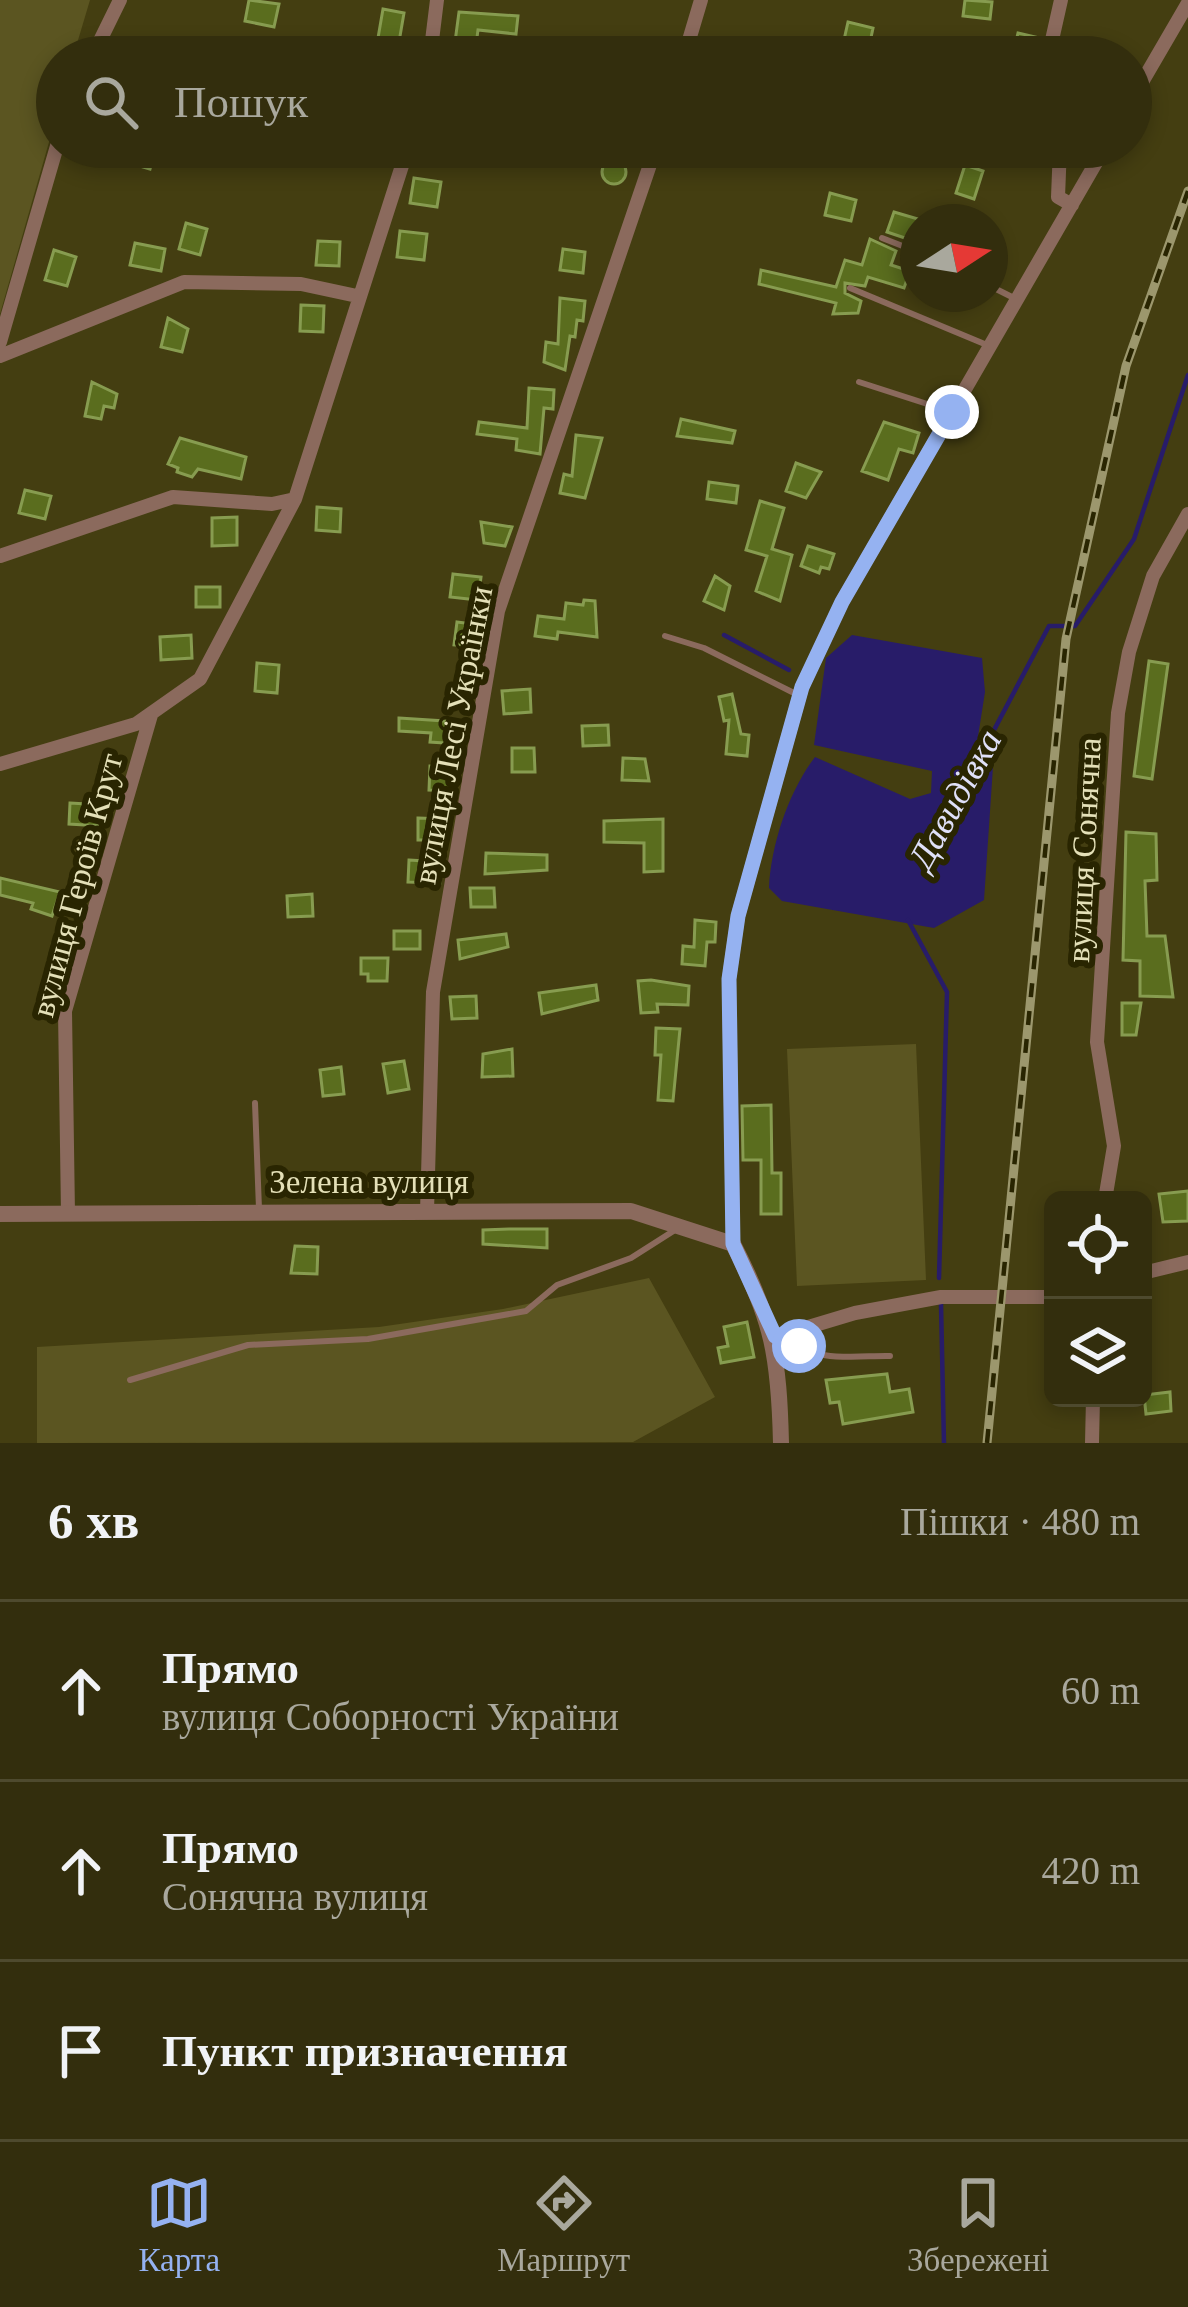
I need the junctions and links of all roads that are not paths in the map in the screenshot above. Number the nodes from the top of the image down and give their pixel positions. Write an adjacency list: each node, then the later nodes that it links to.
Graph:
1 (120, 0): 6 (street)
2 (437, 0): 7 (street)
3 (701, 0): 8 (street)
4 (1061, 0): 9 (street)
5 (1188, 3): 10 (street)
6 (102, 36)
7 (433, 36)
8 (690, 36)
9 (1053, 36)
10 (1152, 65)
11 (51, 168): 23 (street)
12 (401, 168): 21 (street, вулиця Героїв Крут)
13 (649, 168): 37 (street, вулиця Лесі Українки)
14 (1059, 168): 16 (street)
15 (1093, 168): 16 (street)
16 (1072, 205): 22 (street)
17 (882, 238): 18 (lane)
18 (900, 245)
19 (850, 288): 24 (lane)
20 (1008, 295): 22 (lane)
21 (357, 296): 25 (street); 28 (street, вулиця Героїв Крут)
22 (1017, 300): 24 (street)
23 (0, 342)
24 (990, 346): 27 (street)
25 (0, 356)
26 (859, 382): 27 (lane)
27 (952, 412): 32 (street)
28 (295, 500): 30 (street); 33 (street, вулиця Героїв Крут)
29 (1188, 514): 36 (street, вулиця Сонячна)
30 (0, 556)
31 (664, 636): 32 (lane)
32 (799, 696): 42 (street)
33 (151, 715): 34 (street, вулиця Героїв Крут); 40 (street, вулиця Героїв Крут)
34 (0, 764)
35 (255, 1103): 38 (lane)
36 (1106, 1191)
37 (427, 1212): 38 (street, Зелена вулиця); 41 (street, Зелена вулиця)
38 (260, 1213): 40 (street, Зелена вулиця)
39 (0, 1214): 40 (street, Зелена вулиця)
40 (68, 1214)
41 (683, 1225): 42 (street, Зелена вулиця); 48 (lane)
42 (733, 1244): 46 (street)
43 (1188, 1262): 44 (street)
44 (1152, 1271)
45 (1044, 1297): 46 (street)
46 (783, 1335): 47 (lane); 50 (street)
47 (890, 1356)
48 (130, 1380)
49 (1093, 1407): 51 (street)
50 (781, 1443)
51 (1092, 1443)

